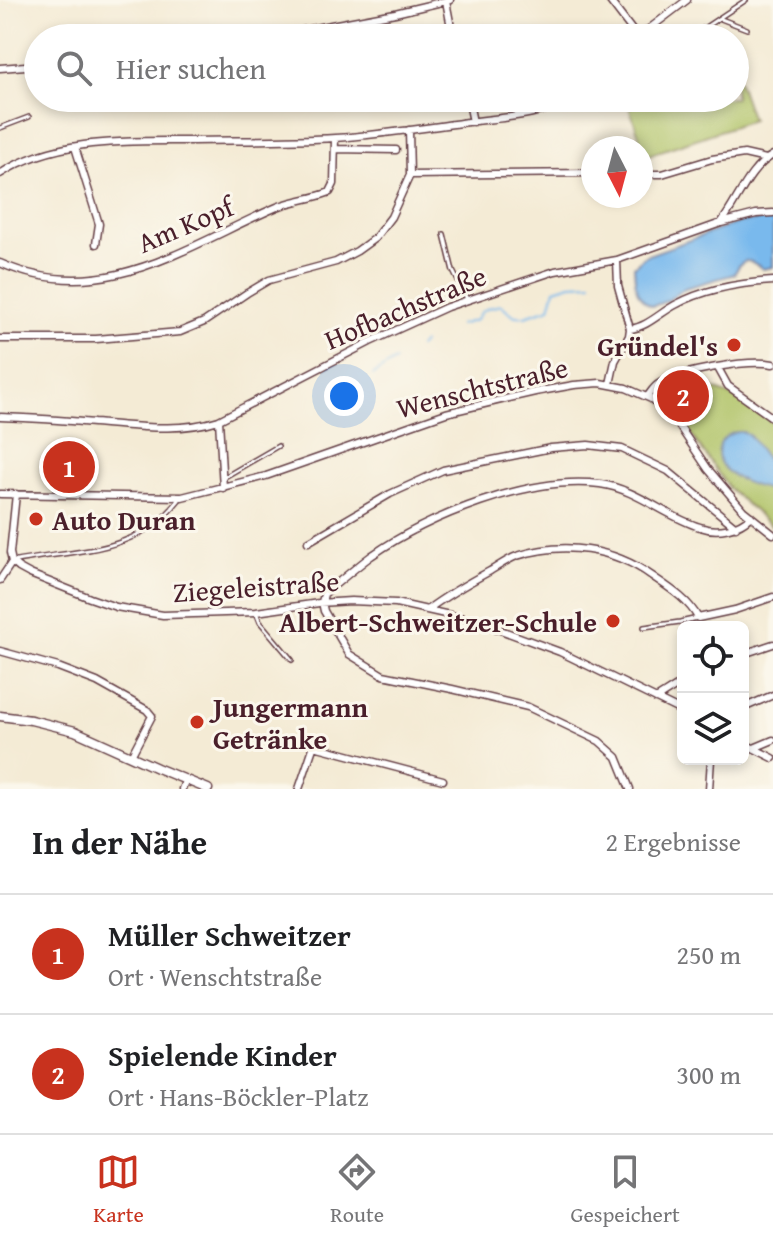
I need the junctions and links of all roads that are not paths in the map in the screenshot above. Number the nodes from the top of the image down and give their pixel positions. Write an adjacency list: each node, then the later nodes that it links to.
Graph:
1 (448, 0): 6 (street); 7 (street)
2 (609, 0): 8 (street)
3 (687, 0): 9 (street)
4 (746, 0): 5 (lane)
5 (719, 18): 10 (lane); 11 (lane)
6 (339, 24)
7 (451, 24)
8 (627, 24)
9 (656, 24)
10 (710, 24)
11 (734, 24)
12 (24, 66): 13 (street)
13 (0, 68)
14 (471, 112): 17 (street)
15 (538, 112): 17 (street)
16 (29, 117): 18 (lane)
17 (473, 122): 19 (street)
18 (0, 128)
19 (409, 130): 20 (street); 28 (street)
20 (335, 138): 21 (street); 22 (street, Am Kopf)
21 (75, 147): 26 (street); 32 (street)
22 (335, 149): 23 (street); 34 (street, Am Kopf)
23 (396, 150)
24 (770, 157): 27 (street); 30 (street)
25 (581, 173): 28 (street)
26 (0, 174)
27 (653, 174)
28 (410, 175): 38 (street)
29 (773, 213): 30 (street, Hofbachstraße)
30 (721, 223): 33 (street, Hofbachstraße)
31 (444, 234): 36 (lane)
32 (96, 244)
33 (617, 260): 36 (street, Hofbachstraße); 37 (street)
34 (0, 263)
35 (773, 281): 37 (street)
36 (468, 301): 45 (street, Hofbachstraße)
37 (630, 329): 41 (street)
38 (0, 339)
39 (773, 364): 40 (street)
40 (718, 368): 42 (street); 44 (street)
41 (610, 384): 42 (street); 48 (street, Wenschtstraße)
42 (647, 397): 52 (street)
43 (0, 417): 45 (street, Hofbachstraße)
44 (773, 418)
45 (219, 420): 47 (street)
46 (278, 446): 47 (lane)
47 (223, 478): 48 (street)
48 (223, 488): 51 (street, Wenschtstraße)
49 (0, 494): 50 (street, Wenschtstraße)
50 (16, 494): 51 (street, Wenschtstraße); 56 (street)
51 (182, 497): 56 (lane)
52 (751, 516): 53 (street); 54 (street)
53 (736, 527): 55 (street); 59 (street)
54 (773, 534)
55 (308, 542)
56 (12, 562): 57 (street); 61 (street, Ziegeleistraße)
57 (0, 580)
58 (773, 597): 62 (street)
59 (322, 602): 60 (street, Ziegeleistraße); 61 (street, Ziegeleistraße); 84 (street)
60 (427, 610): 62 (street); 70 (street, Ziegeleistraße)
61 (256, 612): 67 (lane)
62 (698, 618): 63 (lane)
63 (644, 627)
64 (773, 644): 66 (street)
65 (0, 651): 77 (street)
66 (749, 652)
67 (292, 660)
68 (677, 686): 70 (street)
69 (773, 695): 71 (street)
70 (656, 699): 72 (street, Ziegeleistraße)
71 (749, 705)
72 (677, 709)
73 (0, 716): 77 (street)
74 (773, 740): 76 (street)
75 (749, 746): 76 (street)
76 (754, 748): 78 (street)
77 (131, 756): 81 (street)
78 (773, 758)
79 (711, 765): 85 (street)
80 (443, 780): 83 (street)
81 (184, 785): 82 (street)
82 (208, 789)
83 (299, 789)
84 (630, 789)
85 (709, 789)

